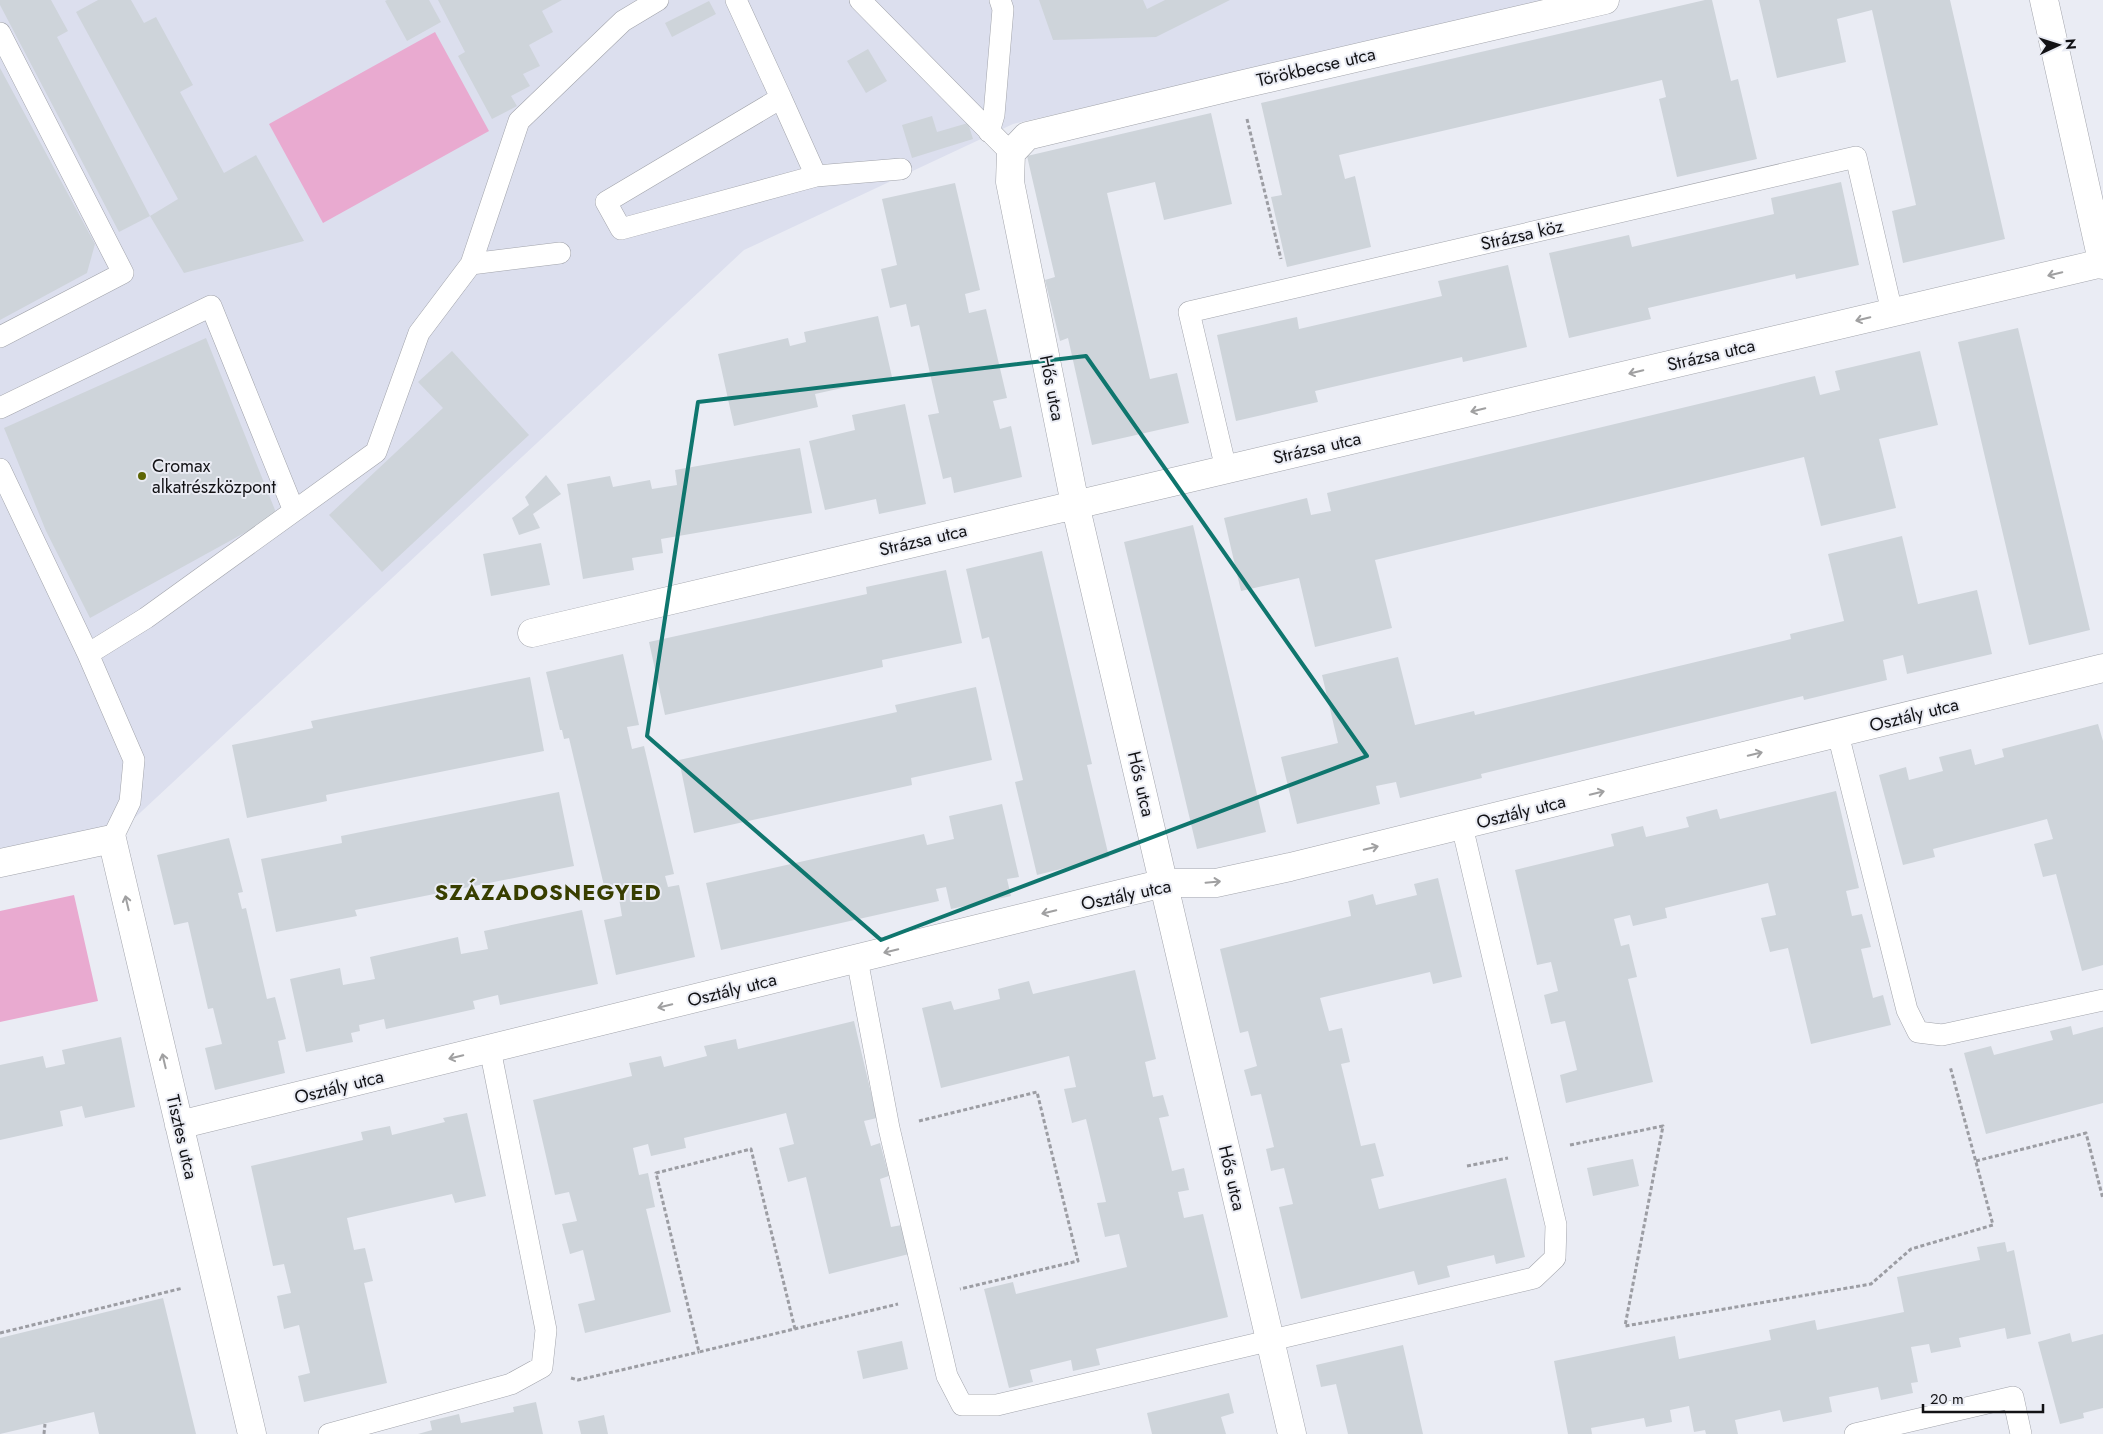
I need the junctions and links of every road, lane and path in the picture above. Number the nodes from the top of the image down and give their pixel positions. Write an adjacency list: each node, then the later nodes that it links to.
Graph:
1 (658, 0): 15 (lane)
2 (736, 0): 9 (lane)
3 (860, 0): 10 (lane)
4 (1000, 0): 10 (lane)
5 (1605, 0): 8 (street, Törökbecse utca)
6 (2044, 0): 16 (street)
7 (0, 33): 19 (lane)
8 (1239, 85): 11 (street, Törökbecse utca); 17 (path)
9 (781, 98): 13 (lane); 13 (lane)
10 (989, 132): 11 (lane)
11 (1019, 144): 23 (street, Hős utca)
12 (902, 169): 13 (lane)
13 (816, 176)
14 (560, 253): 15 (lane)
15 (471, 264): 24 (lane)
16 (2103, 264): 18 (street, Strázsa utca, one-way to 18)
17 (1288, 289): 18 (lane, Strázsa köz); 22 (lane, Strázsa köz)
18 (1892, 312): 22 (street, Strázsa utca, one-way to 22)
19 (0, 337)
20 (0, 408): 24 (lane)
21 (0, 469): 26 (lane)
22 (1226, 469): 23 (street, Strázsa utca)
23 (1075, 504): 25 (street, Strázsa utca); 32 (street, Hős utca)
24 (294, 511): 26 (lane)
25 (532, 633)
26 (88, 654): 30 (lane)
27 (2103, 668): 28 (street, Osztály utca)
28 (1838, 734): 29 (street, Osztály utca, one-way to 28); 35 (lane)
29 (1462, 826): 32 (street, Osztály utca, one-way to 29); 39 (lane)
30 (112, 839): 31 (street); 37 (street, Tisztes utca, one-way to 30)
31 (0, 863)
32 (1164, 883): 33 (street, Osztály utca, one-way to 33); 47 (street, Hős utca)
33 (858, 959): 36 (street, Osztály utca, one-way to 36); 38 (lane)
34 (2103, 1000): 35 (lane)
35 (1942, 1035): 40 (path)
36 (490, 1049): 37 (street, Osztály utca, one-way to 37); 49 (lane)
37 (179, 1125): 43 (street, Tisztes utca)
38 (889, 1128): 44 (lane); 44 (path)
39 (1539, 1152): 40 (path); 41 (path); 47 (lane)
40 (1976, 1161): 42 (path)
41 (1467, 1166)
42 (2103, 1199)
43 (215, 1280): 46 (path); 52 (street, Tisztes utca)
44 (928, 1297): 45 (path); 47 (lane)
45 (795, 1329): 48 (path); 48 (path)
46 (0, 1333)
47 (1270, 1339): 54 (street, Hős utca)
48 (699, 1352): 49 (path)
49 (542, 1367): 53 (lane)
50 (45, 1424): 51 (path)
51 (44, 1434)
52 (252, 1434)
53 (329, 1434)
54 (1292, 1434)
55 (1855, 1434): 56 (lane)
56 (2021, 1434)

